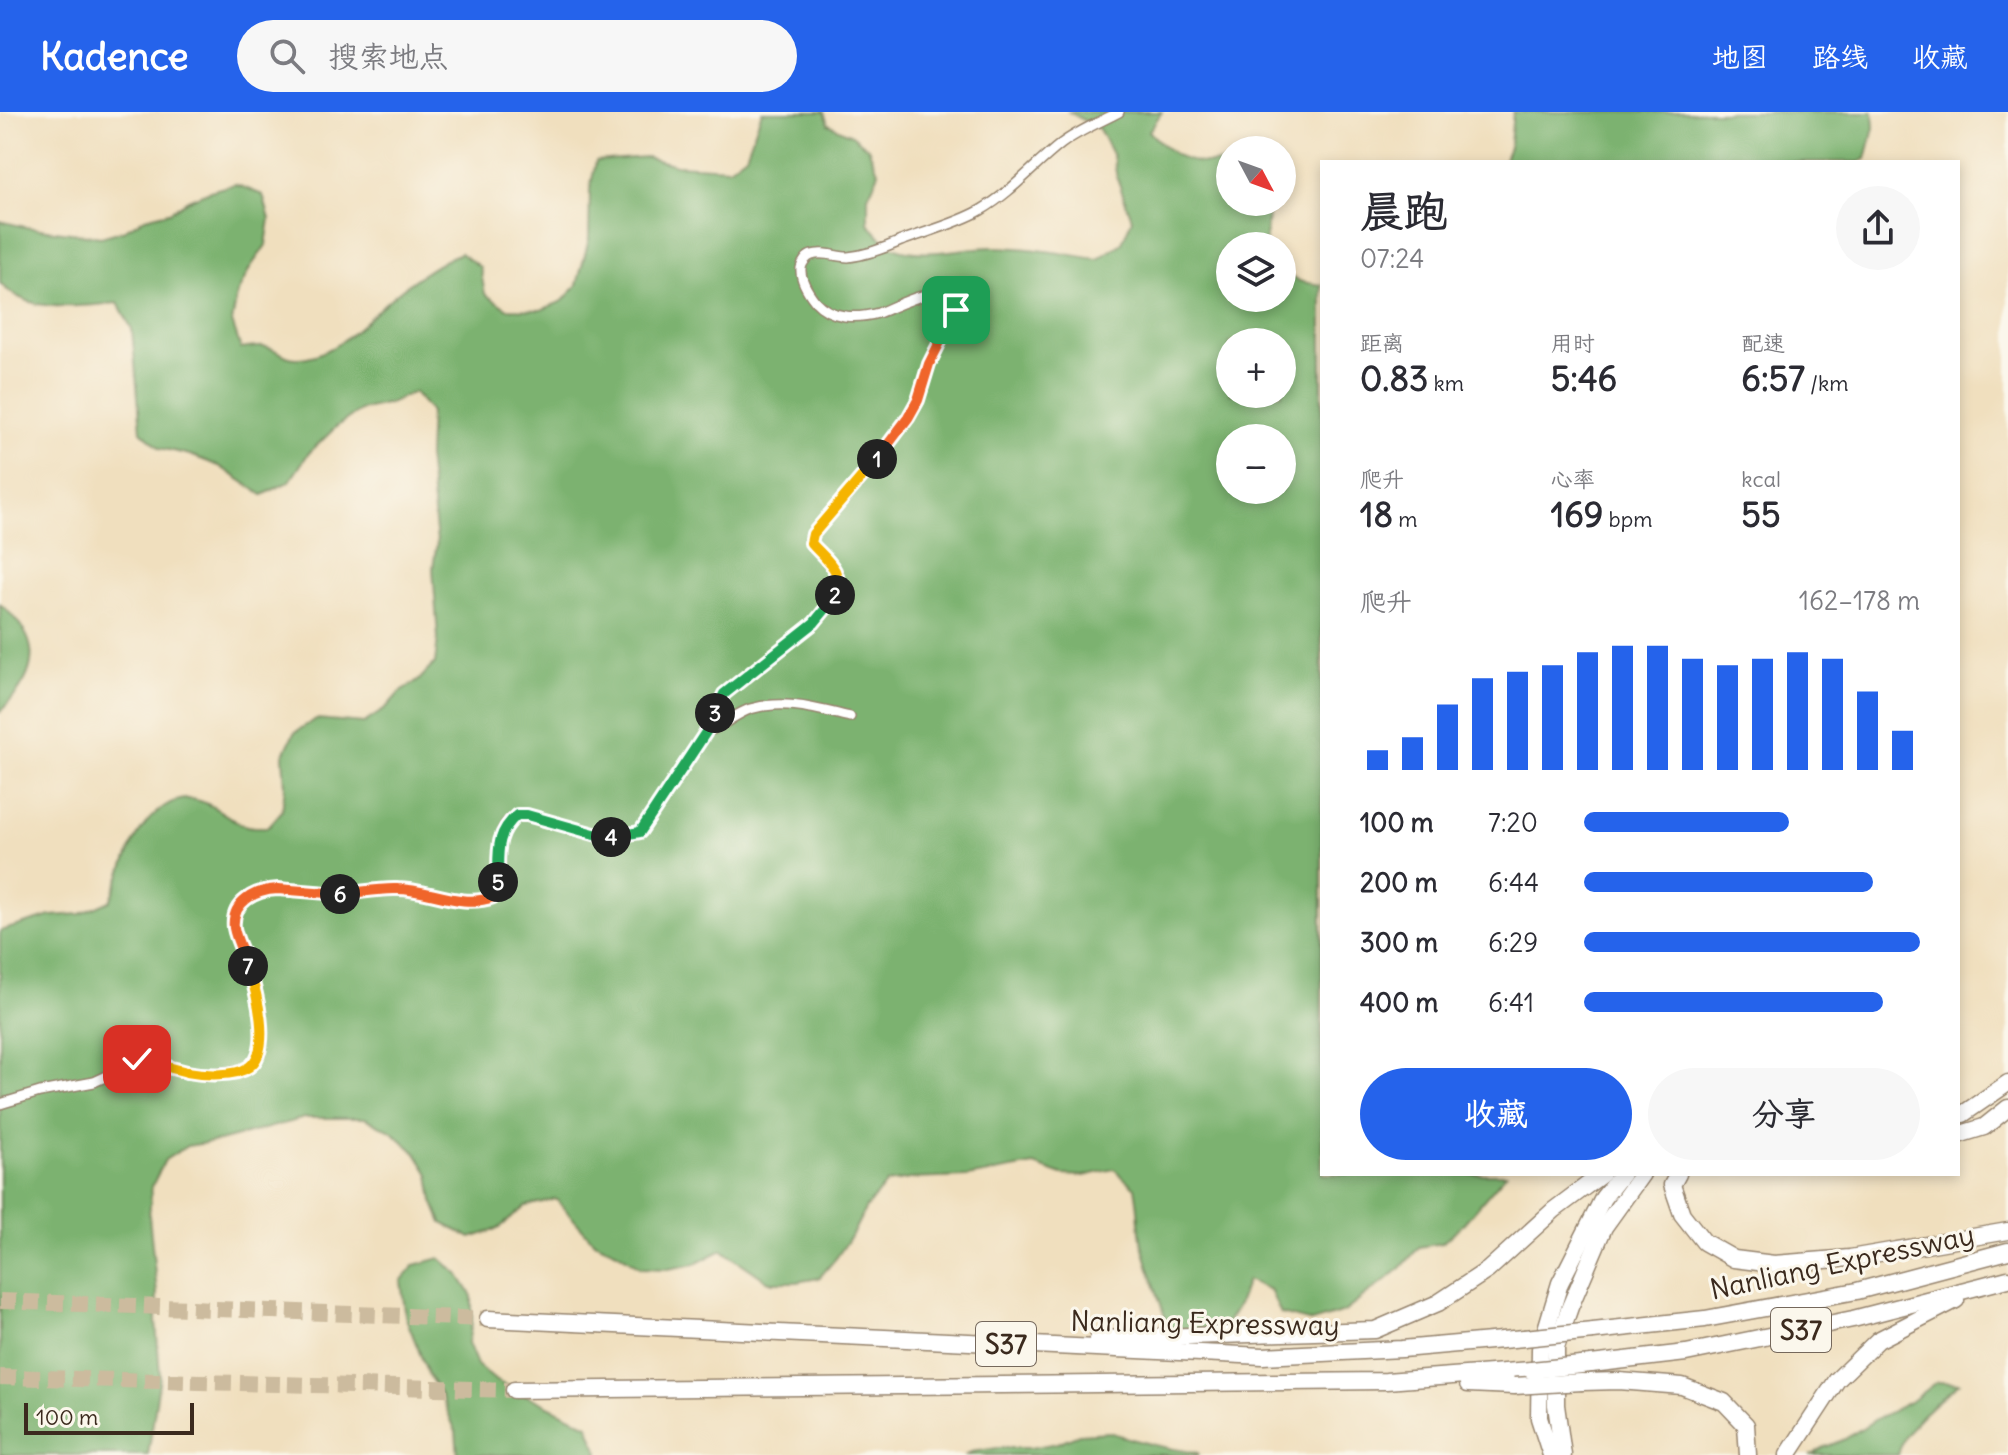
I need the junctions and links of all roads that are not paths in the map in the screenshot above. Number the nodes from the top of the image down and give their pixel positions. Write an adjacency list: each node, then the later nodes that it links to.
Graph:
1 (1119, 112): 3 (street)
2 (850, 717): 3 (street)
3 (706, 732): 5 (street)
4 (2008, 1083): 7 (highway)
5 (0, 1104)
6 (2008, 1108): 8 (highway)
7 (1960, 1115)
8 (1960, 1134)
9 (1599, 1176): 18 (highway)
10 (1620, 1176): 21 (highway)
11 (1641, 1176): 22 (highway)
12 (1677, 1176): 13 (highway)
13 (2008, 1231)
14 (2008, 1251): 18 (highway, Nanliang Expressway / S37, bridge)
15 (2008, 1279): 16 (highway, Nanliang Expressway / S37)
16 (1985, 1285): 19 (highway, Nanliang Expressway / S37, bridge); 24 (highway)
17 (488, 1319): 18 (highway, Nanliang Expressway / S37)
18 (966, 1342)
19 (1386, 1381): 20 (highway, Nanliang Expressway / S37); 23 (highway, bridge)
20 (514, 1390)
21 (1551, 1455)
22 (1563, 1455)
23 (1748, 1455)
24 (1788, 1455)

